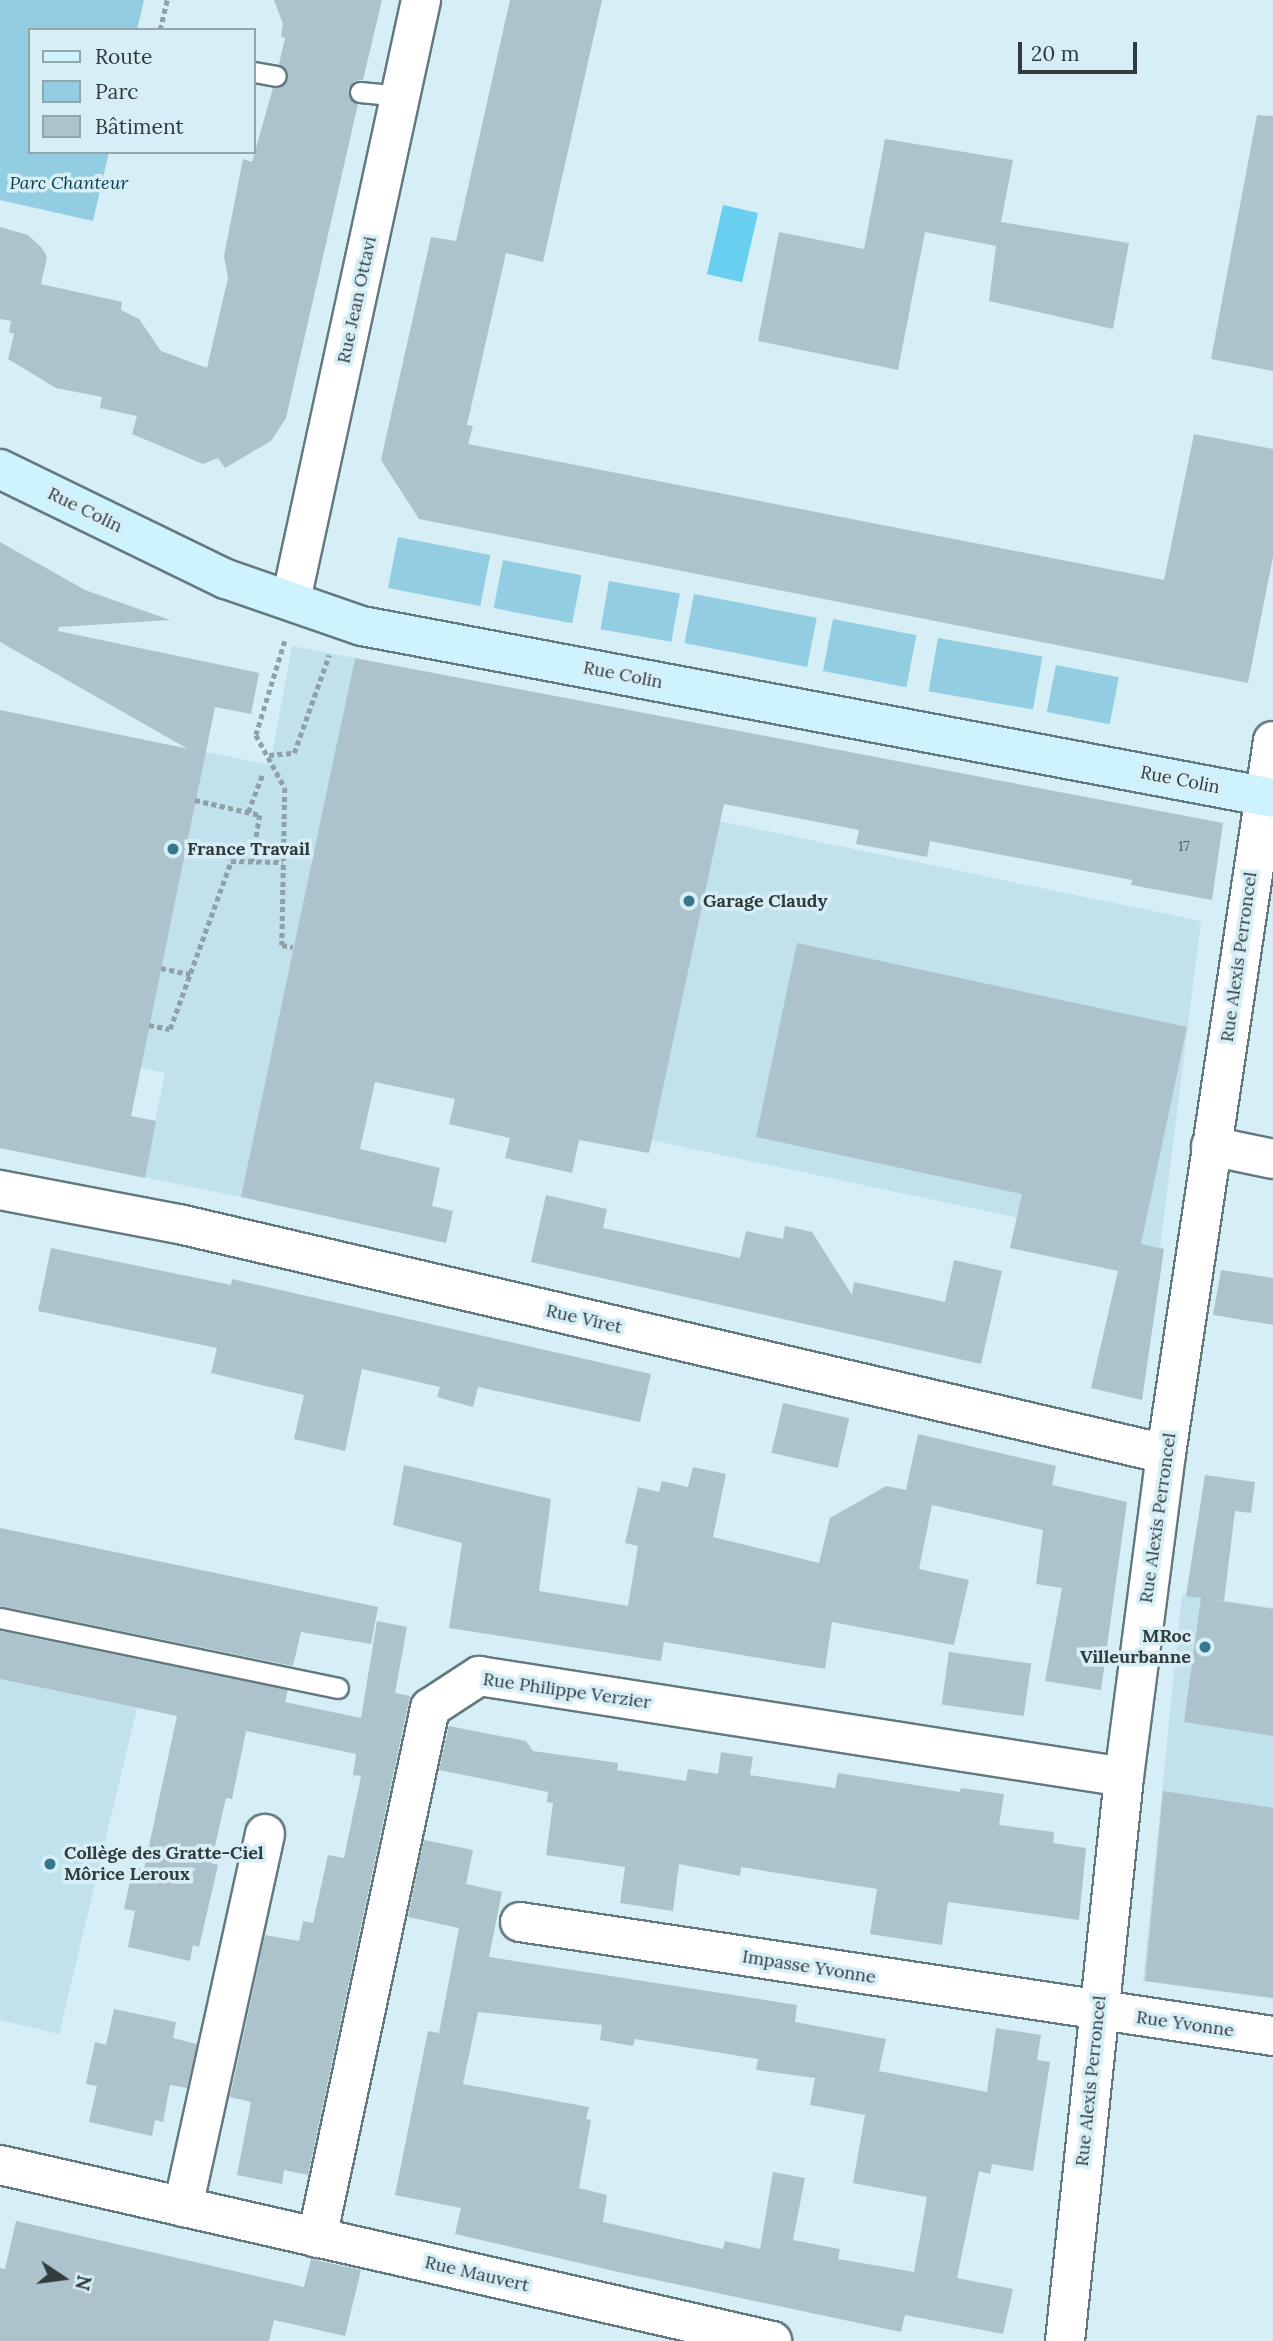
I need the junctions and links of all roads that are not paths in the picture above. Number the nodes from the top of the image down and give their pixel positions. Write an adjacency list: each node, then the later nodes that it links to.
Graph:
1 (421, 0): 5 (street, Rue Jean Ottavi)
2 (256, 72): 3 (lane)
3 (276, 76)
4 (360, 92): 5 (lane)
5 (401, 96): 7 (street, Rue Jean Ottavi)
6 (0, 469): 7 (street, Rue Colin)
7 (289, 618): 9 (street, Rue Colin)
8 (1273, 741): 9 (street, Rue Alexis Perroncel)
9 (1268, 797): 10 (street, Rue Alexis Perroncel)
10 (1211, 1146): 11 (street); 13 (street, Rue Alexis Perroncel)
11 (1273, 1159)
12 (0, 1190): 13 (street, Rue Viret)
13 (1166, 1454): 16 (street, Rue Alexis Perroncel)
14 (0, 1618): 15 (lane)
15 (338, 1688)
16 (1124, 1777): 19 (street, Rue Alexis Perroncel); 23 (street, Rue Philippe Verzier)
17 (265, 1834): 22 (street)
18 (520, 1922): 19 (street, Impasse Yvonne)
19 (1097, 2011): 20 (street, Rue Yvonne); 25 (street, Rue Alexis Perroncel)
20 (1273, 2036)
21 (0, 2165): 22 (street, Rue Mauvert)
22 (183, 2207): 23 (street, Rue Mauvert)
23 (317, 2238): 24 (street, Rue Mauvert)
24 (772, 2341)
25 (1065, 2341)

